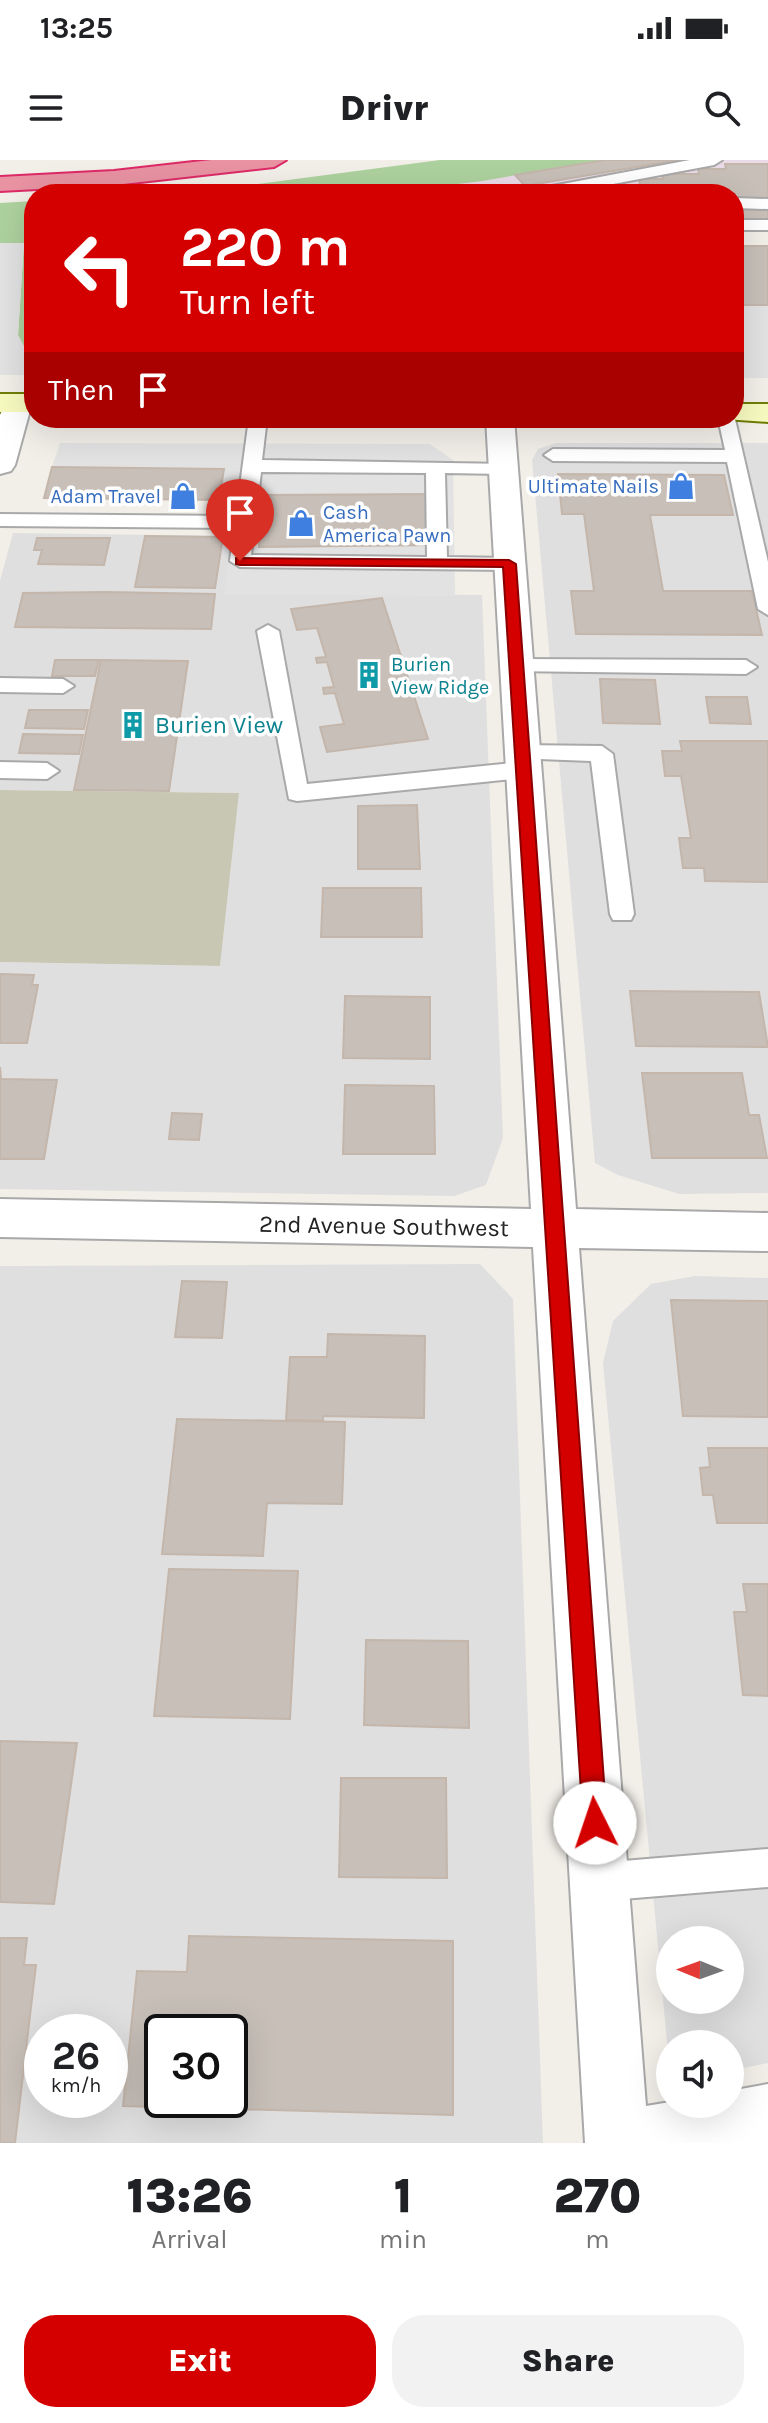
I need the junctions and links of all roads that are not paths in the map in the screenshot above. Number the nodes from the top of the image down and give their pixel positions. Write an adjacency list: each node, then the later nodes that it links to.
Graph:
1 (274, 160): 3 (highway)
2 (714, 160): 4 (lane)
3 (0, 184)
4 (588, 184)
5 (744, 203): 6 (lane)
6 (768, 204)
7 (744, 225): 8 (lane)
8 (768, 225)
9 (17, 403): 17 (street)
10 (744, 413): 11 (main road)
11 (768, 413)
12 (257, 428): 18 (lane)
13 (501, 428): 20 (street)
14 (729, 428): 16 (lane)
15 (553, 455): 16 (lane)
16 (735, 456): 21 (lane)
17 (0, 465)
18 (252, 466): 19 (lane); 24 (lane)
19 (435, 468): 20 (lane); 25 (lane)
20 (503, 468): 26 (street)
21 (741, 485): 22 (lane); 27 (lane)
22 (768, 485)
23 (0, 520): 24 (lane)
24 (245, 522): 25 (lane)
25 (437, 563): 26 (lane)
26 (509, 564): 29 (street)
27 (768, 609)
28 (268, 631): 33 (lane)
29 (516, 666): 30 (lane); 33 (street)
30 (746, 667)
31 (0, 685): 32 (lane)
32 (63, 686)
33 (522, 762): 36 (lane); 38 (street)
34 (0, 770): 35 (lane)
35 (47, 771)
36 (622, 914)
37 (0, 1218): 38 (street, 2nd Avenue Southwest)
38 (553, 1229): 39 (street, 2nd Avenue Southwest); 41 (street)
39 (768, 1232)
40 (768, 1868): 41 (lane)
41 (599, 1882): 43 (street)
42 (768, 2116): 43 (street)
43 (618, 2142)

